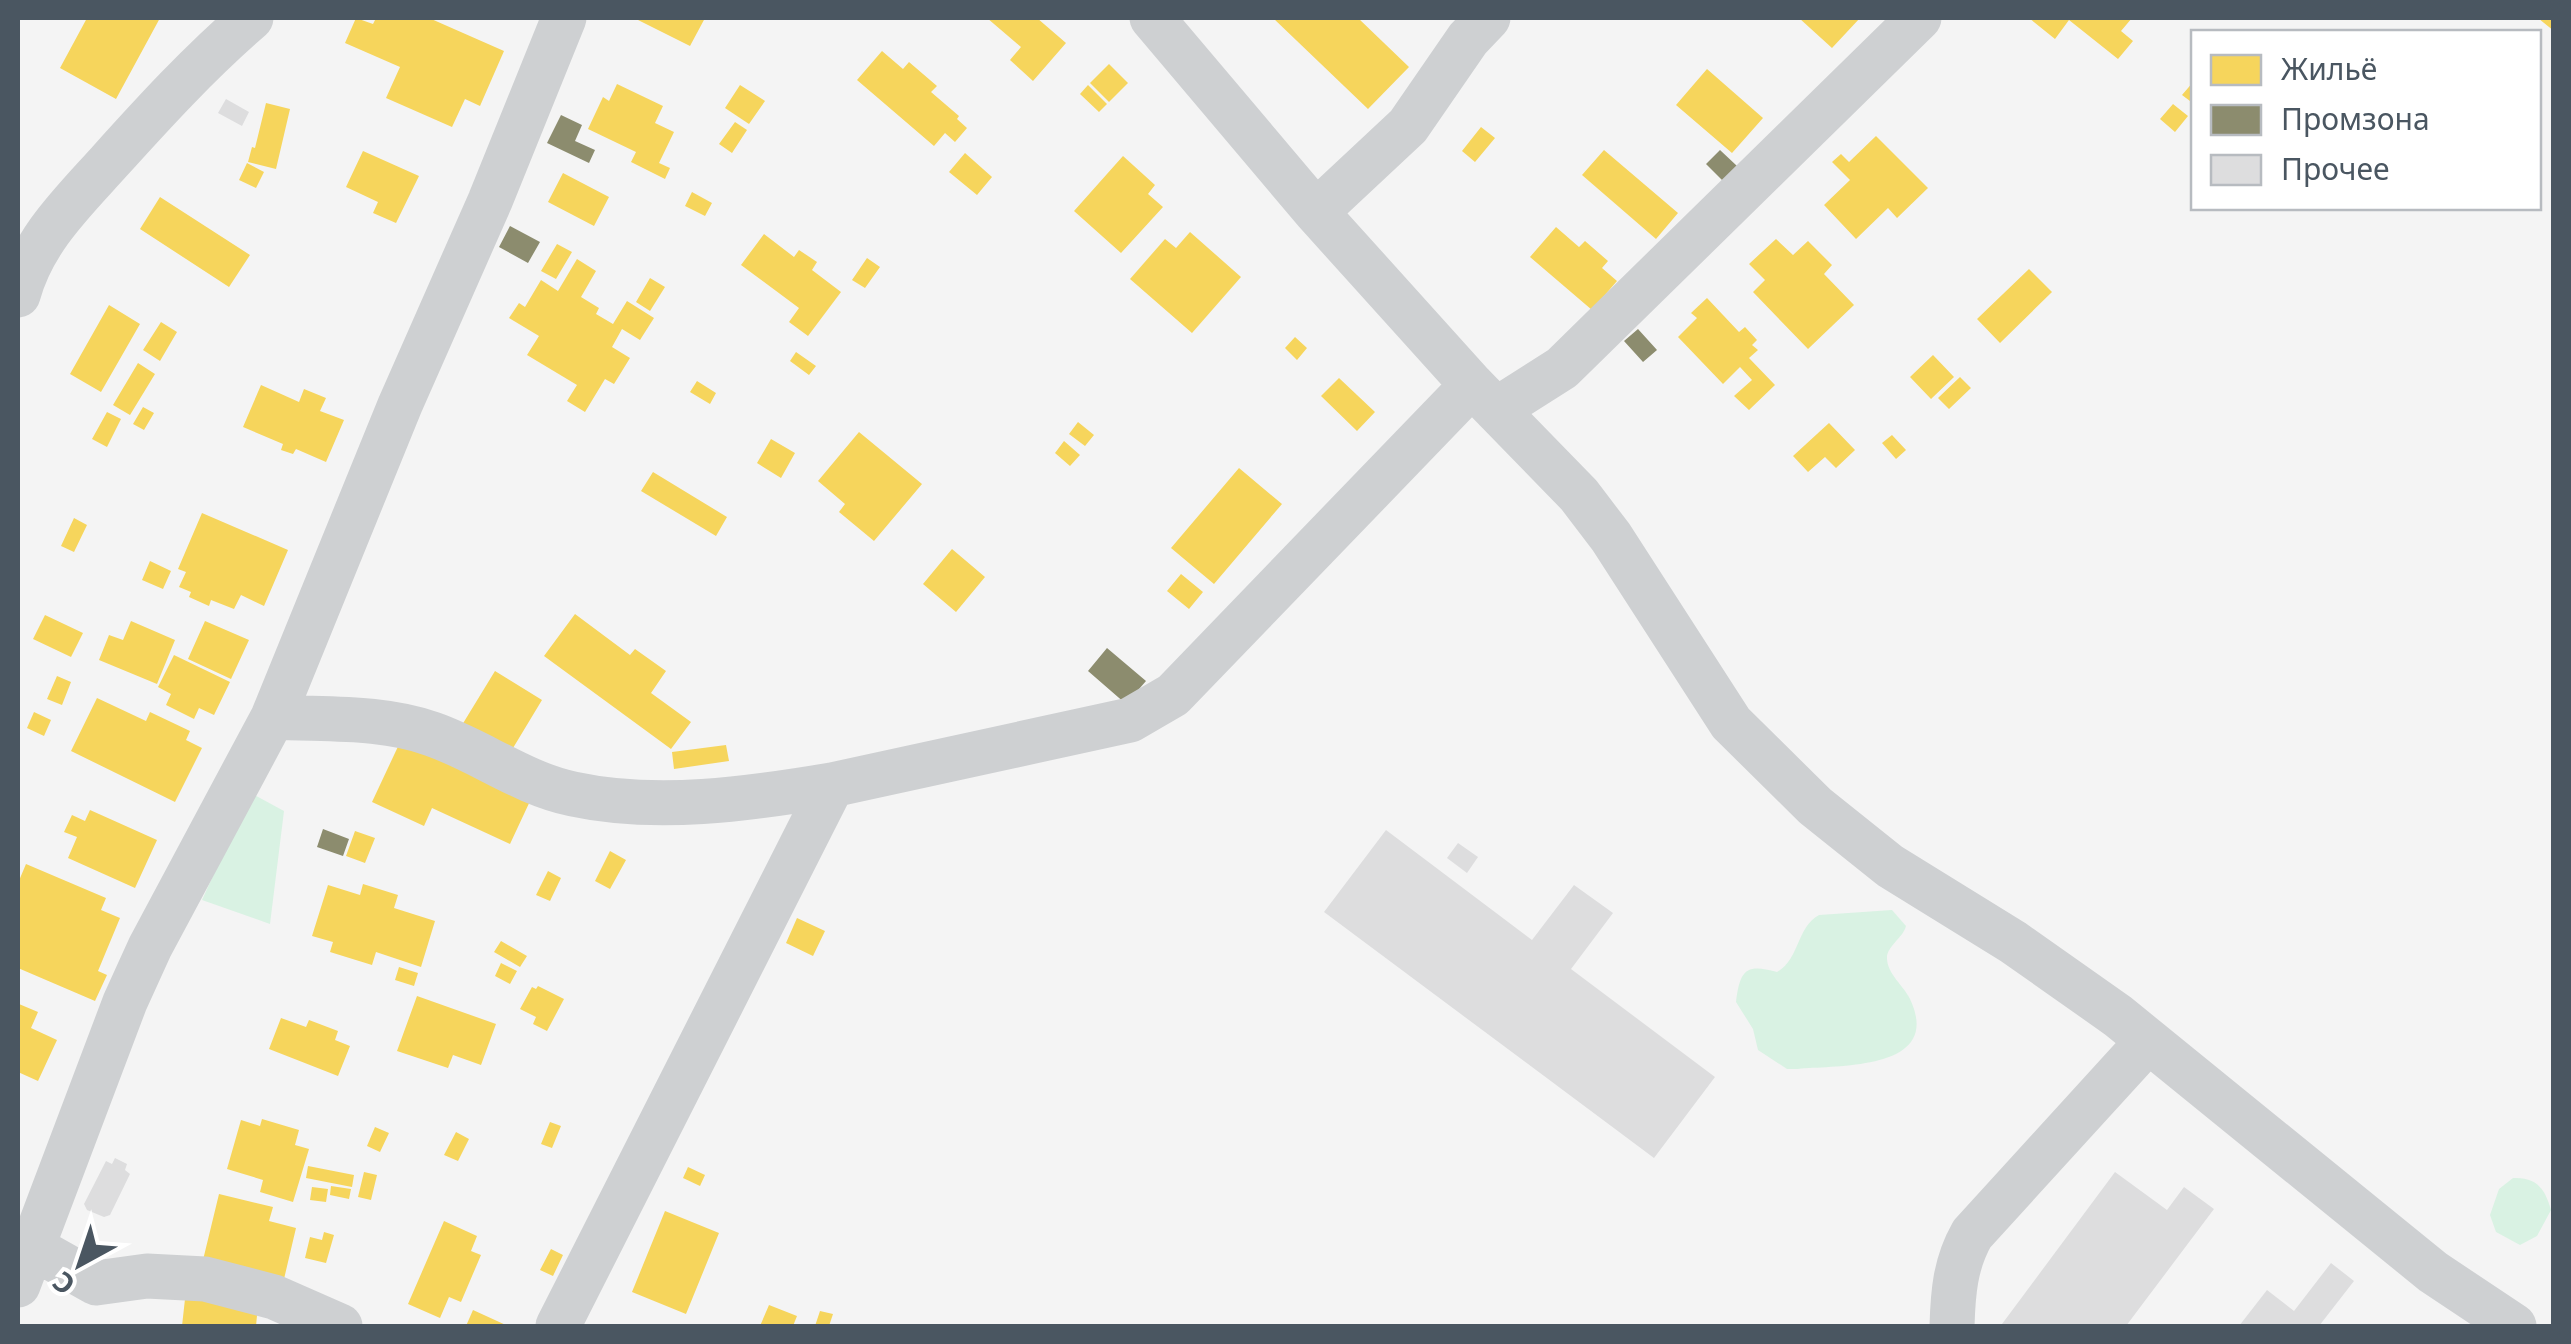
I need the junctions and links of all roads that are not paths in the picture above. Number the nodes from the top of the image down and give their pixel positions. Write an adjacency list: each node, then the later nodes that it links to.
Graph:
1 (250, 18): 7 (street)
2 (564, 18): 9 (street)
3 (1152, 18): 6 (street)
4 (1488, 18): 6 (street)
5 (1919, 18): 8 (street)
6 (1316, 212): 8 (street)
7 (18, 295)
8 (1484, 397): 10 (street); 11 (street)
9 (273, 717): 10 (street); 12 (street)
10 (832, 785): 14 (street)
11 (2148, 1041): 15 (street); 16 (street)
12 (25, 1266): 13 (street)
13 (340, 1326)
14 (558, 1326)
15 (1952, 1326)
16 (2514, 1326)

